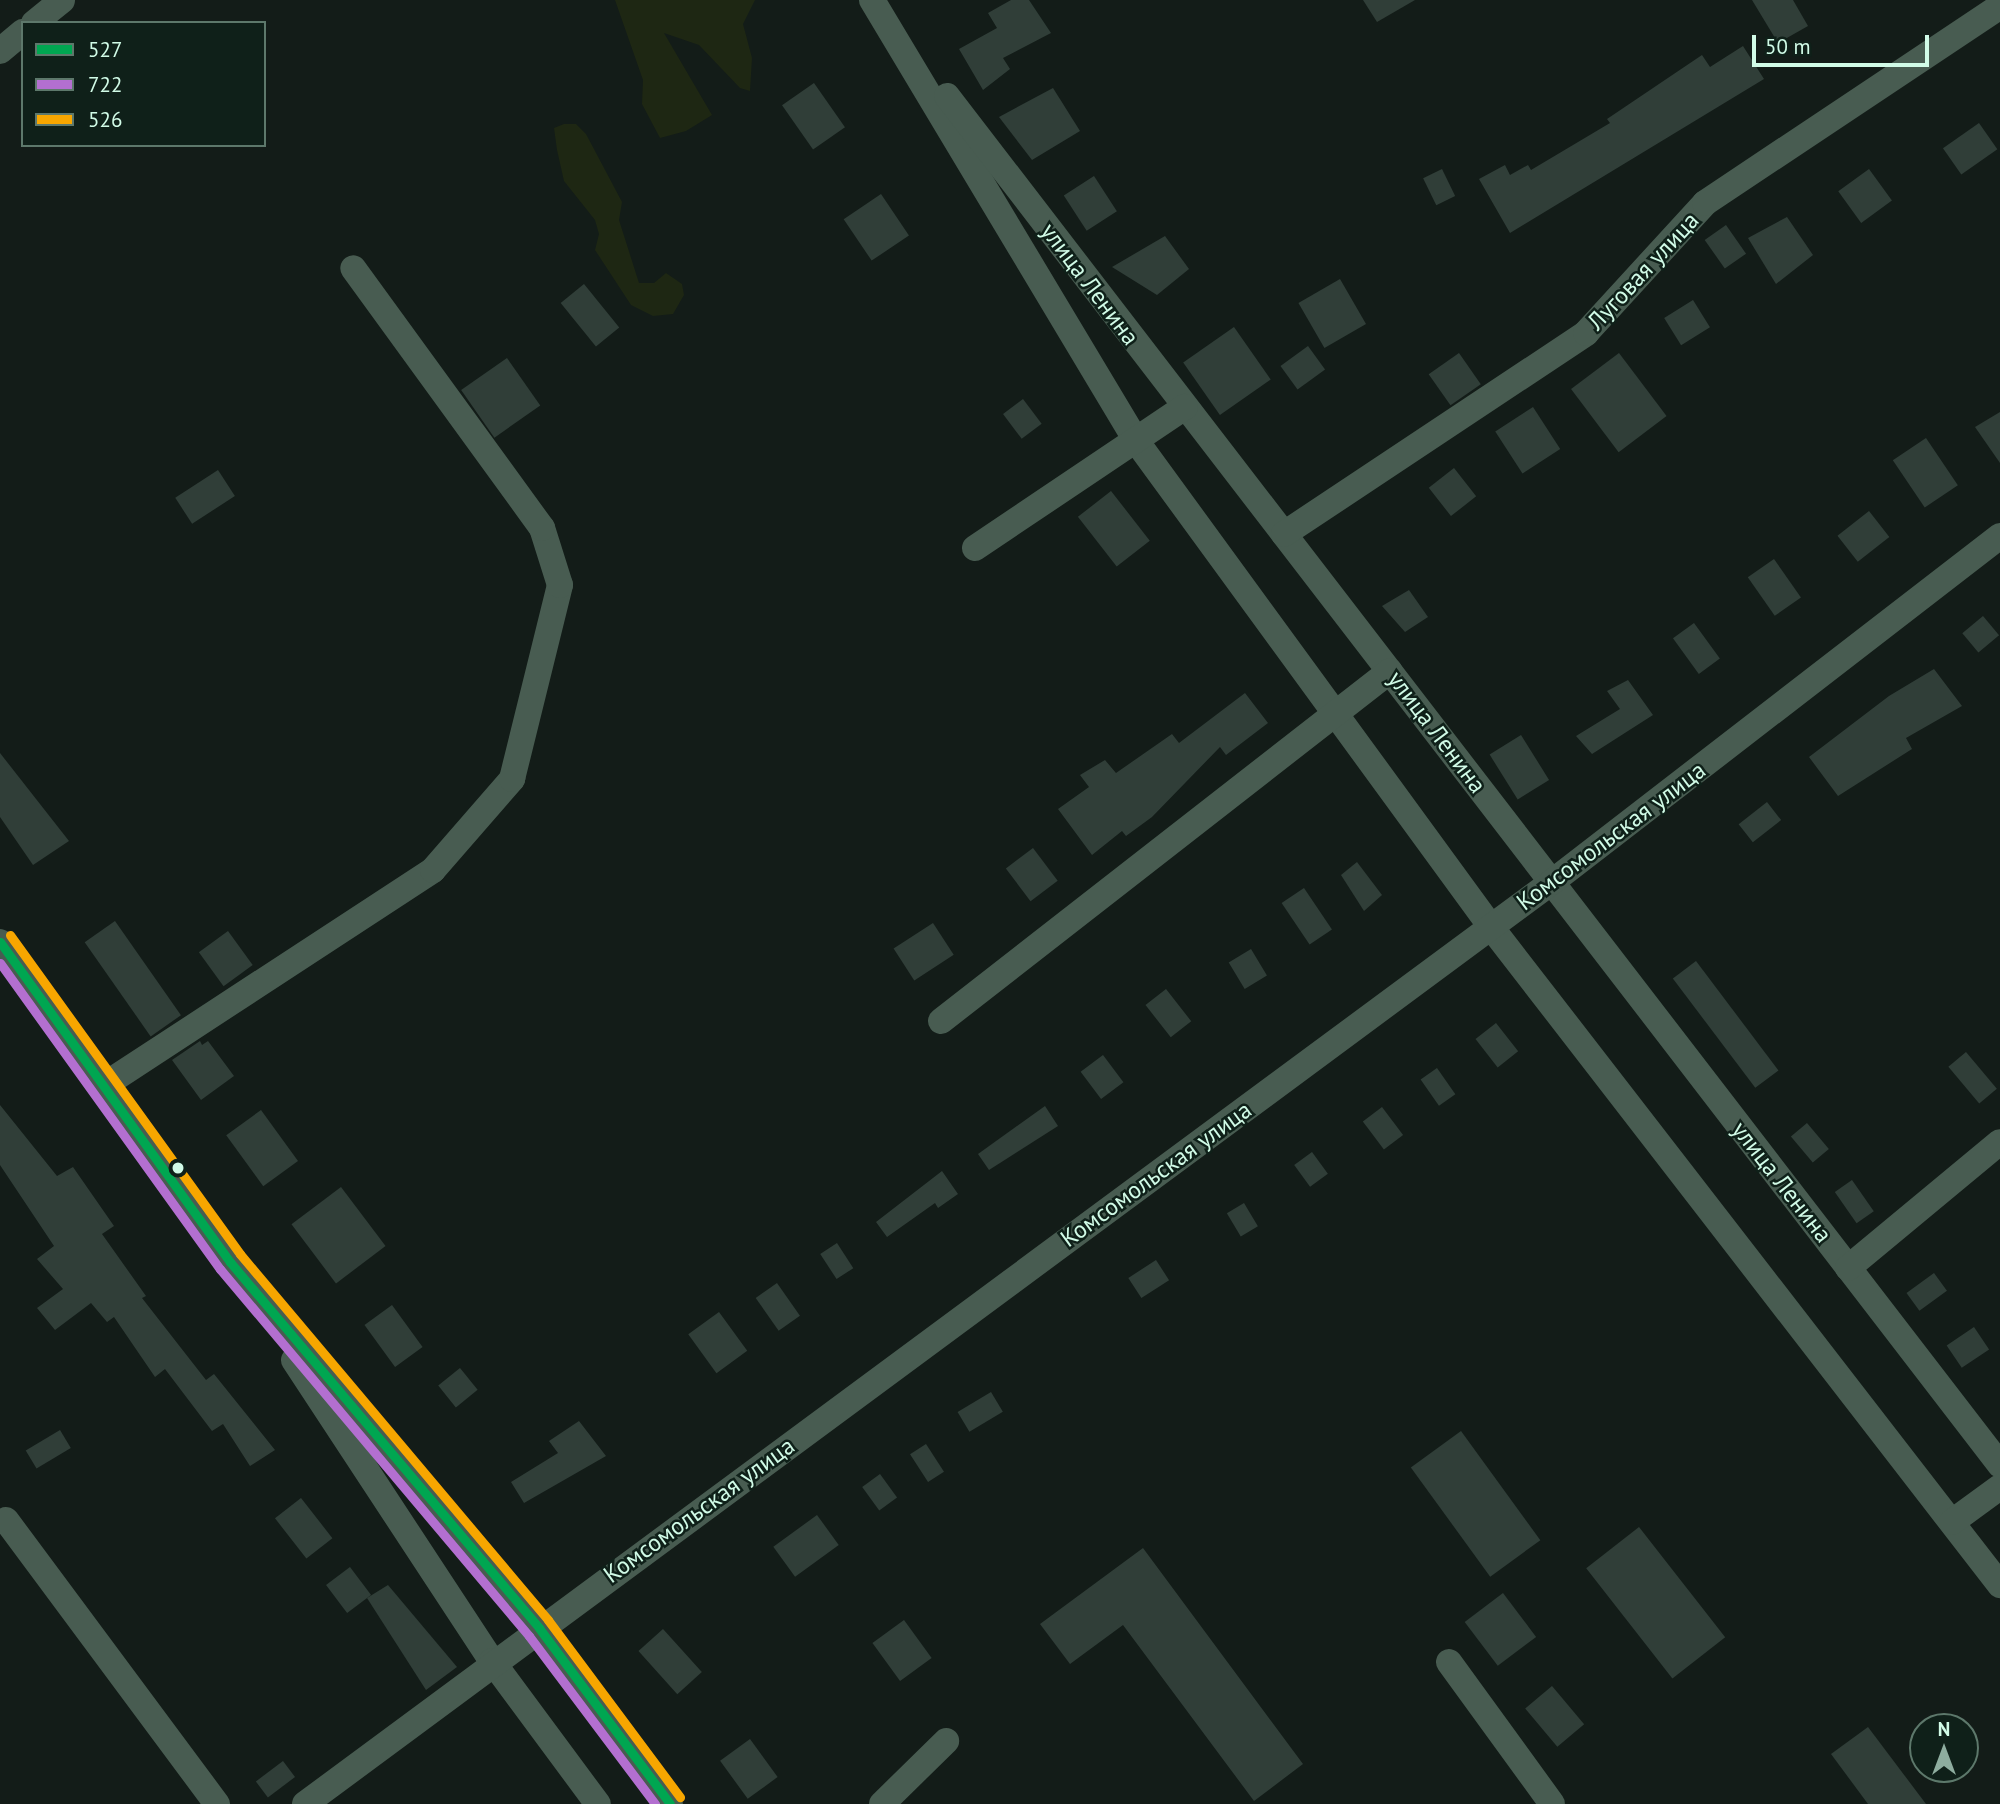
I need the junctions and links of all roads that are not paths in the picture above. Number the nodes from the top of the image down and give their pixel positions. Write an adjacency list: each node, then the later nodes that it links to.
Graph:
1 (62, 0): 4 (street)
2 (872, 0): 8 (street, улица Ленина); 9 (street)
3 (2000, 6): 10 (street, Луговая улица)
4 (36, 21)
5 (21, 35): 6 (street)
6 (0, 51)
7 (353, 268): 19 (street)
8 (1185, 407): 9 (street); 10 (street, улица Ленина)
9 (1137, 442): 12 (street); 14 (street)
10 (1284, 534): 13 (street, улица Ленина)
11 (2000, 536): 15 (street, Комсомольская улица)
12 (975, 548)
13 (1390, 671): 14 (street); 15 (street, улица Ленина)
14 (1335, 713): 16 (street); 18 (street)
15 (1552, 882): 16 (street, Комсомольская улица); 22 (street, улица Ленина)
16 (1491, 927): 26 (street); 28 (street, Комсомольская улица)
17 (0, 942): 19 (street)
18 (941, 1021)
19 (103, 1086): 21 (street)
20 (2000, 1142): 22 (street)
21 (230, 1262): 28 (street); 29 (street)
22 (1848, 1268): 23 (street, улица Ленина)
23 (2000, 1465)
24 (2000, 1487): 26 (street)
25 (6, 1520): 32 (street)
26 (1952, 1522): 27 (street)
27 (2000, 1585)
28 (539, 1628): 29 (street, Комсомольская улица); 35 (street)
29 (492, 1661): 33 (street, Комсомольская улица); 34 (street)
30 (1449, 1662): 37 (street)
31 (946, 1741): 36 (street)
32 (217, 1804)
33 (305, 1804)
34 (598, 1804)
35 (670, 1804)
36 (882, 1804)
37 (1552, 1804)

